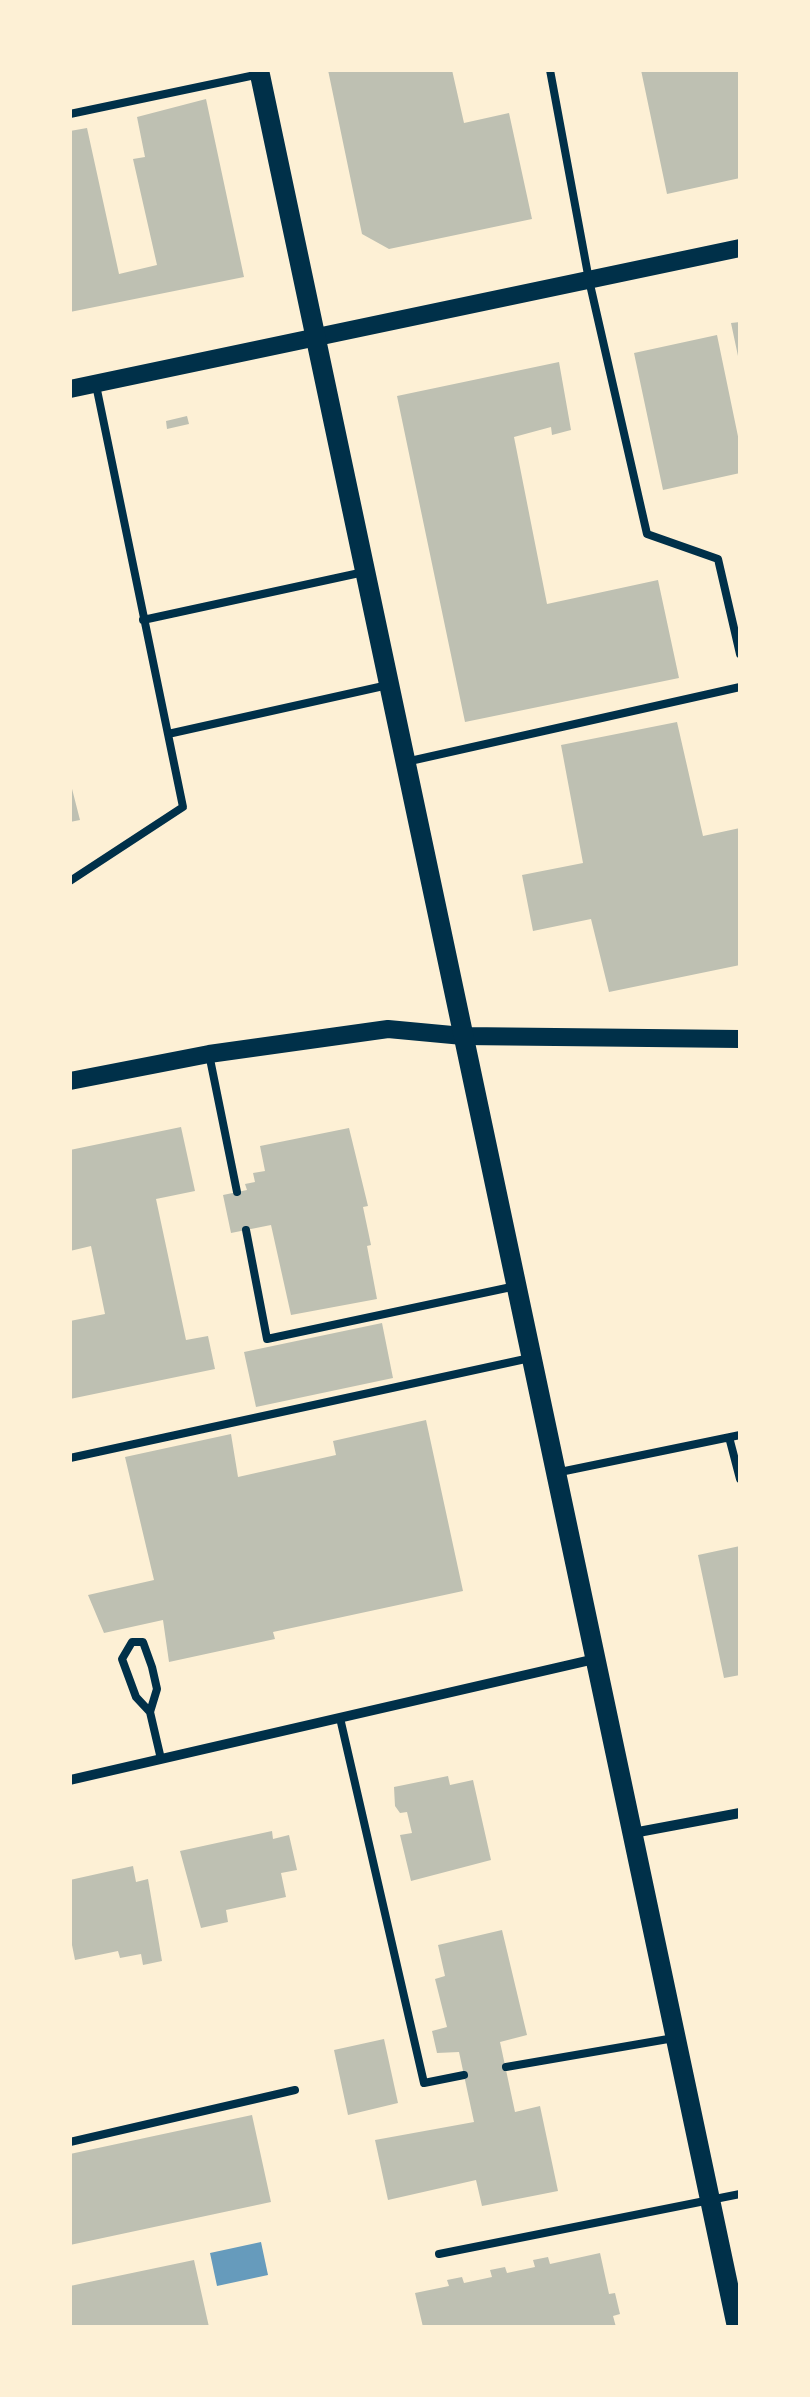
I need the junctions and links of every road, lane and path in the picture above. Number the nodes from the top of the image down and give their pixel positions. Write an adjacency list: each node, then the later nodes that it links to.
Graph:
1 (550, 70): 5 (lane)
2 (259, 72): 3 (lane); 6 (main road)
3 (70, 114)
4 (740, 248): 5 (street)
5 (589, 280): 6 (street); 11 (lane)
6 (315, 337): 7 (street); 9 (main road)
7 (96, 383): 8 (street); 10 (lane)
8 (70, 389)
9 (365, 572): 10 (lane); 12 (main road)
10 (144, 620): 14 (lane)
11 (740, 654)
12 (389, 685): 14 (lane); 15 (main road)
13 (740, 688): 15 (lane)
14 (168, 734): 16 (lane)
15 (405, 762): 17 (main road)
16 (70, 881)
17 (463, 1036): 18 (street); 19 (street); 23 (main road)
18 (740, 1040)
19 (209, 1054): 20 (street); 21 (lane)
20 (70, 1081)
21 (238, 1192)
22 (246, 1230): 23 (lane)
23 (516, 1286): 24 (main road)
24 (531, 1358): 27 (lane); 28 (main road)
25 (740, 1435): 26 (lane)
26 (730, 1437): 28 (lane); 29 (lane)
27 (70, 1458)
28 (556, 1473): 30 (main road)
29 (740, 1479)
30 (595, 1659): 32 (street); 36 (main road)
31 (150, 1712): 31 (lane); 33 (lane)
32 (340, 1718): 33 (street); 39 (lane)
33 (160, 1759): 34 (street)
34 (70, 1780)
35 (740, 1813): 36 (street)
36 (632, 1834): 37 (main road)
37 (675, 2038): 38 (lane); 43 (main road)
38 (506, 2067)
39 (464, 2075)
40 (295, 2090): 41 (lane)
41 (70, 2142)
42 (740, 2194): 43 (lane)
43 (710, 2200): 44 (lane); 45 (main road)
44 (439, 2254)
45 (736, 2327)

